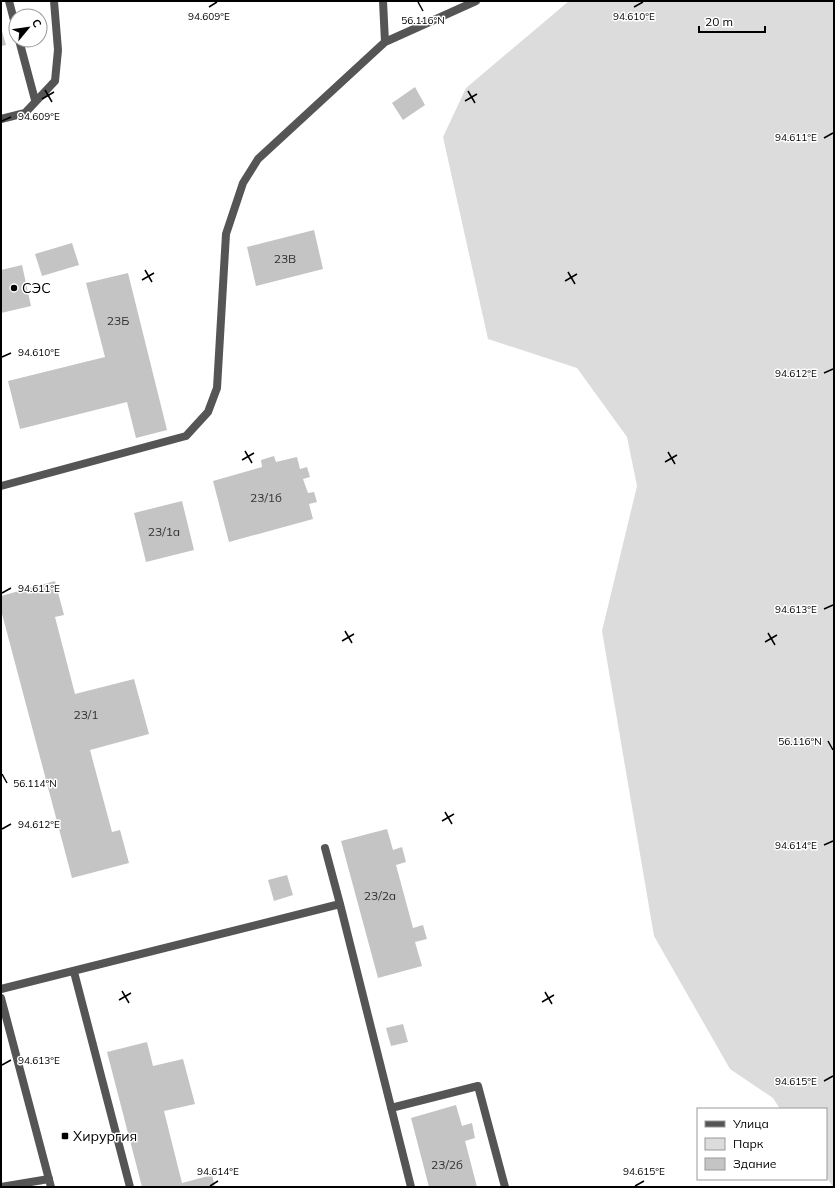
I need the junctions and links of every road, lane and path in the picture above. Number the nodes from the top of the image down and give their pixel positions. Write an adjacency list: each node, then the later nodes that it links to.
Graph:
1 (54, 1): 6 (street)
2 (383, 1): 4 (street)
3 (476, 1): 4 (street)
4 (385, 42): 8 (street)
5 (21, 48): 6 (street)
6 (35, 100): 7 (street)
7 (1, 119)
8 (1, 486)
9 (325, 848): 10 (street)
10 (340, 904): 11 (street); 14 (street)
11 (74, 972): 12 (street); 17 (street)
12 (1, 990)
13 (1, 998): 15 (street)
14 (392, 1108): 18 (street); 19 (street)
15 (50, 1183): 16 (street)
16 (1, 1187)
17 (130, 1187)
18 (411, 1187)
19 (505, 1187)

